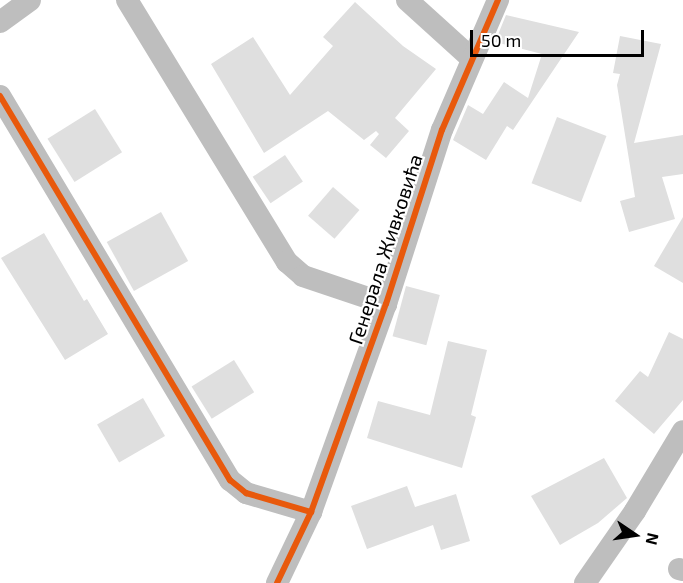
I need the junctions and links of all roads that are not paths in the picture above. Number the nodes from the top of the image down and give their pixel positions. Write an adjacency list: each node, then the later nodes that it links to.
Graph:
1 (30, 0): 5 (street)
2 (127, 0): 8 (street, Генерала Живковића)
3 (407, 0): 6 (street)
4 (498, 0): 6 (street, Генерала Живковића)
5 (0, 22)
6 (471, 58): 8 (street, Генерала Живковића)
7 (0, 96): 10 (street)
8 (386, 304): 10 (street, Генерала Живковића)
9 (683, 430): 12 (street)
10 (311, 512): 11 (street, Генерала Живковића)
11 (277, 583)
12 (585, 583)

